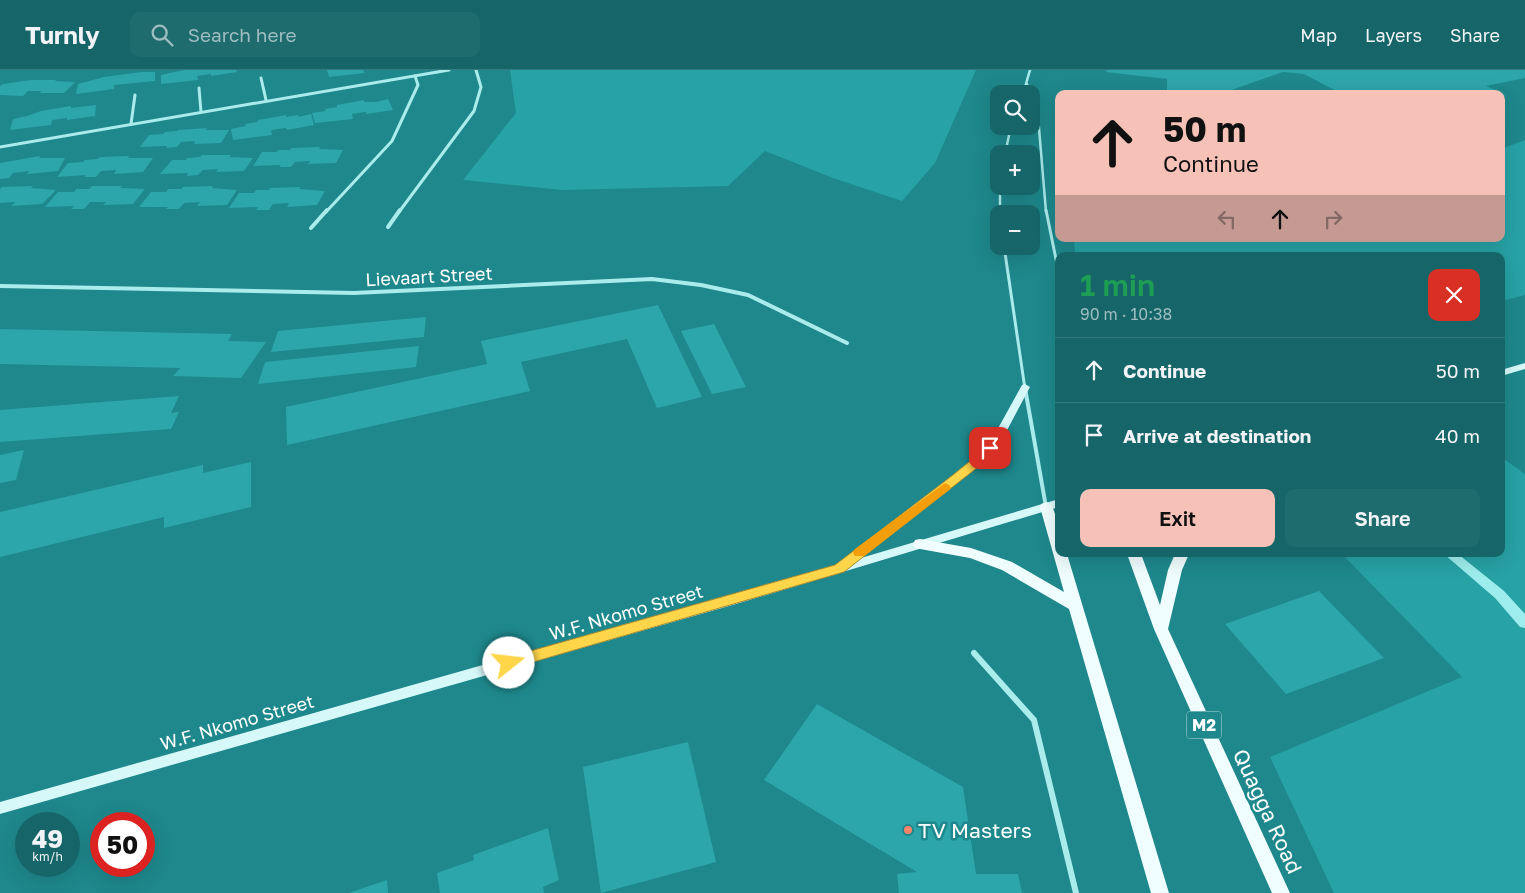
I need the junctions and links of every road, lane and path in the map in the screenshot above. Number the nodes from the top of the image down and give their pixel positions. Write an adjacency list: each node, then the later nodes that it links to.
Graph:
1 (449, 70): 4 (street)
2 (476, 70): 15 (street)
3 (1030, 70): 6 (lane)
4 (415, 76): 9 (street); 14 (street)
5 (261, 78): 9 (street)
6 (1027, 84)
7 (199, 88): 10 (street)
8 (135, 95): 11 (street)
9 (266, 100): 10 (street)
10 (200, 112): 11 (street)
11 (131, 124): 13 (street)
12 (1040, 135): 17 (lane)
13 (0, 147)
14 (311, 228)
15 (388, 228)
16 (1005, 255): 22 (lane)
17 (1055, 255)
18 (0, 286): 19 (street, Lievaart Street)
19 (847, 343)
20 (1525, 366): 21 (main road)
21 (1505, 372)
22 (1025, 386): 23 (lane); 29 (main road)
23 (1052, 505): 24 (main road); 25 (main road, W.F. Nkomo Street)
24 (1055, 524)
25 (920, 544): 29 (main road, W.F. Nkomo Street); 30 (main road)
26 (1061, 557): 30 (main road)
27 (1135, 557): 31 (main road, Quagga Road / M2)
28 (1181, 557): 31 (main road)
29 (839, 568): 33 (main road, W.F. Nkomo Street)
30 (1076, 606): 35 (main road)
31 (1161, 629): 36 (main road, Quagga Road / M2)
32 (974, 653): 34 (street)
33 (0, 808)
34 (1076, 893)
35 (1160, 893)
36 (1281, 893)

